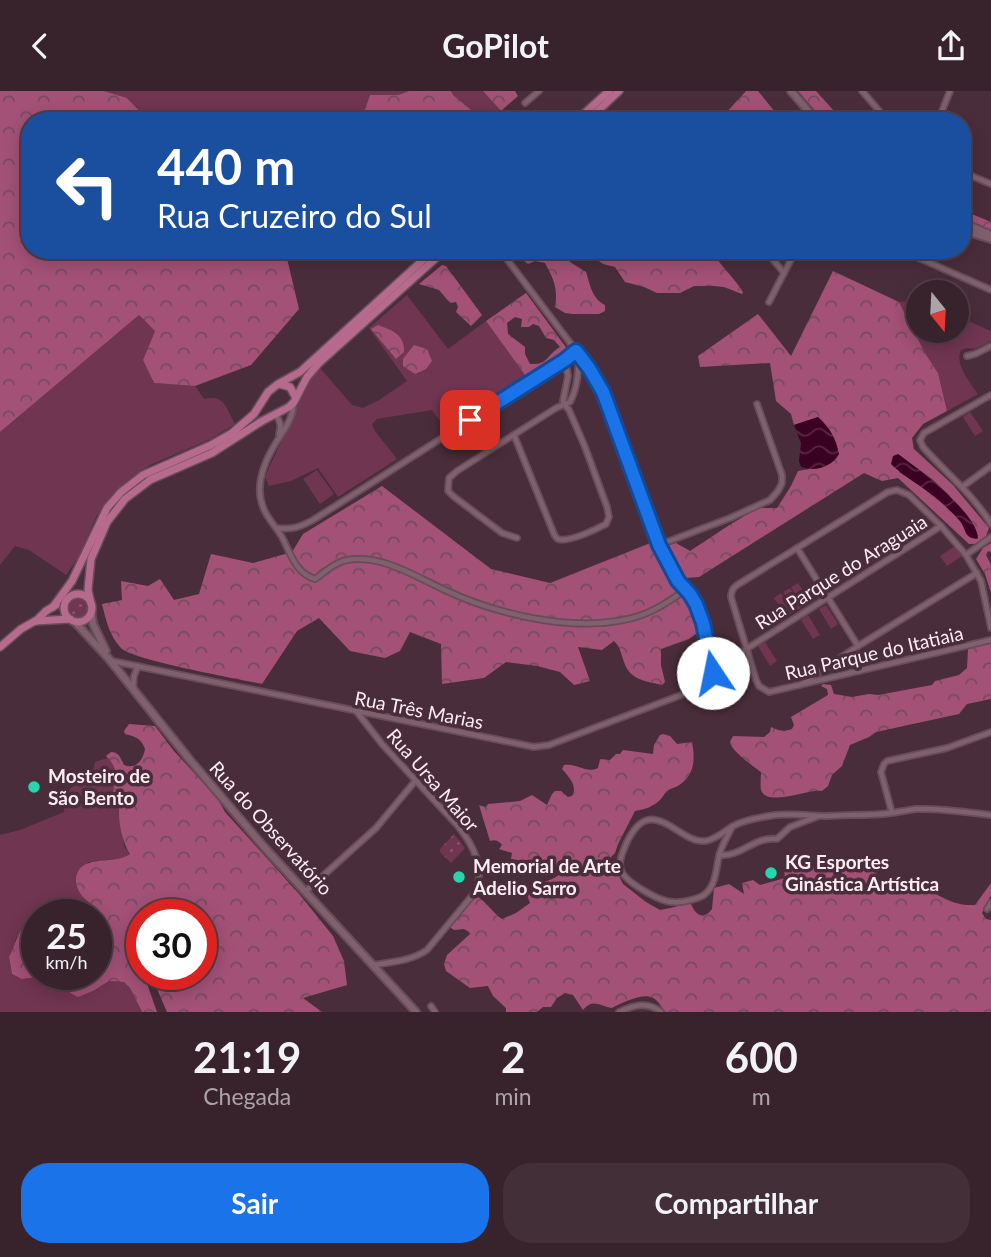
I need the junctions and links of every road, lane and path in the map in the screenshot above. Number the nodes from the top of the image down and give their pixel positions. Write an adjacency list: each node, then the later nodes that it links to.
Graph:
1 (539, 91): 7 (street)
2 (609, 91): 8 (main road)
3 (619, 91): 9 (main road)
4 (791, 91): 10 (street)
5 (862, 91): 11 (street)
6 (950, 91): 12 (street)
7 (525, 103)
8 (586, 112)
9 (597, 112)
10 (809, 112)
11 (880, 112)
12 (942, 112)
13 (971, 176): 15 (street)
14 (991, 176): 15 (street)
15 (990, 184)
16 (971, 227): 18 (street)
17 (971, 232): 18 (street)
18 (991, 237)
19 (424, 259): 32 (main road)
20 (435, 259): 35 (main road)
21 (507, 259): 29 (street)
22 (772, 259): 25 (street)
23 (791, 259): 25 (street)
24 (921, 259): 26 (street)
25 (784, 273): 27 (street)
26 (991, 290)
27 (769, 302)
28 (991, 346): 30 (street)
29 (577, 353): 31 (street); 37 (street); 48 (street)
30 (967, 356)
31 (565, 360): 37 (street); 45 (street)
32 (278, 384): 33 (main road); 35 (main road)
33 (266, 395): 38 (main road); 51 (main road)
34 (991, 395): 42 (street)
35 (295, 400): 38 (main road); 40 (street)
36 (757, 404): 48 (street)
37 (565, 405): 39 (street); 39 (street)
38 (275, 414): 40 (street); 52 (main road)
39 (514, 435): 47 (street)
40 (278, 439): 45 (street)
41 (991, 466): 42 (street)
42 (962, 487): 43 (street)
43 (991, 524)
44 (942, 526): 49 (street); 50 (street); 55 (street, Rua Parque do Araguaia)
45 (277, 528): 54 (street)
46 (991, 537): 50 (street)
47 (517, 538)
48 (659, 545): 54 (street)
49 (797, 548): 55 (street); 64 (street)
50 (966, 555): 53 (street)
51 (79, 565): 52 (main road); 56 (main road)
52 (90, 567): 57 (main road)
53 (977, 573): 60 (street); 62 (street)
54 (685, 590): 73 (street, Rua Três Marias)
55 (828, 597): 62 (street); 64 (street, Rua Parque do Araguaia)
56 (65, 598): 57 (main road); 58 (main road); 59 (main road)
57 (91, 607): 58 (main road); 66 (street, Rua do Observatório)
58 (72, 620): 59 (main road); 66 (street, Rua do Observatório)
59 (35, 621): 63 (main road)
60 (991, 628)
61 (991, 641): 69 (street, Rua Parque do Itatiaia)
62 (858, 646): 65 (street)
63 (0, 647)
64 (746, 648): 67 (street, Rua Parque do Araguaia); 70 (street, Rua Parque do Itatiaia)
65 (849, 652): 69 (street); 70 (street)
66 (109, 660): 68 (street, Rua Três Marias); 71 (street, Rua do Observatório)
67 (721, 665)
68 (138, 666): 71 (street); 72 (street, Rua Três Marias)
69 (859, 671): 70 (street, Rua Parque do Itatiaia)
70 (803, 684)
71 (133, 690): 82 (street, Rua do Observatório)
72 (357, 712): 73 (street, Rua Três Marias); 74 (street, Rua Ursa Maior)
73 (364, 713): 74 (street, Rua Ursa Maior)
74 (364, 722): 76 (street, Rua Ursa Maior)
75 (991, 731): 77 (street)
76 (416, 780): 82 (street); 85 (street, Rua Ursa Maior)
77 (892, 813): 78 (street); 79 (street)
78 (991, 815)
79 (820, 816): 80 (street); 81 (street)
80 (732, 827): 81 (street); 81 (street)
81 (719, 855)
82 (306, 892): 85 (street, Rua do Observatório)
83 (991, 903): 84 (street)
84 (987, 909)
85 (372, 965): 87 (street, Rua do Observatório)
86 (430, 1006): 88 (street)
87 (416, 1012)
88 (435, 1012)
89 (619, 1012): 90 (street)
90 (661, 1012)

